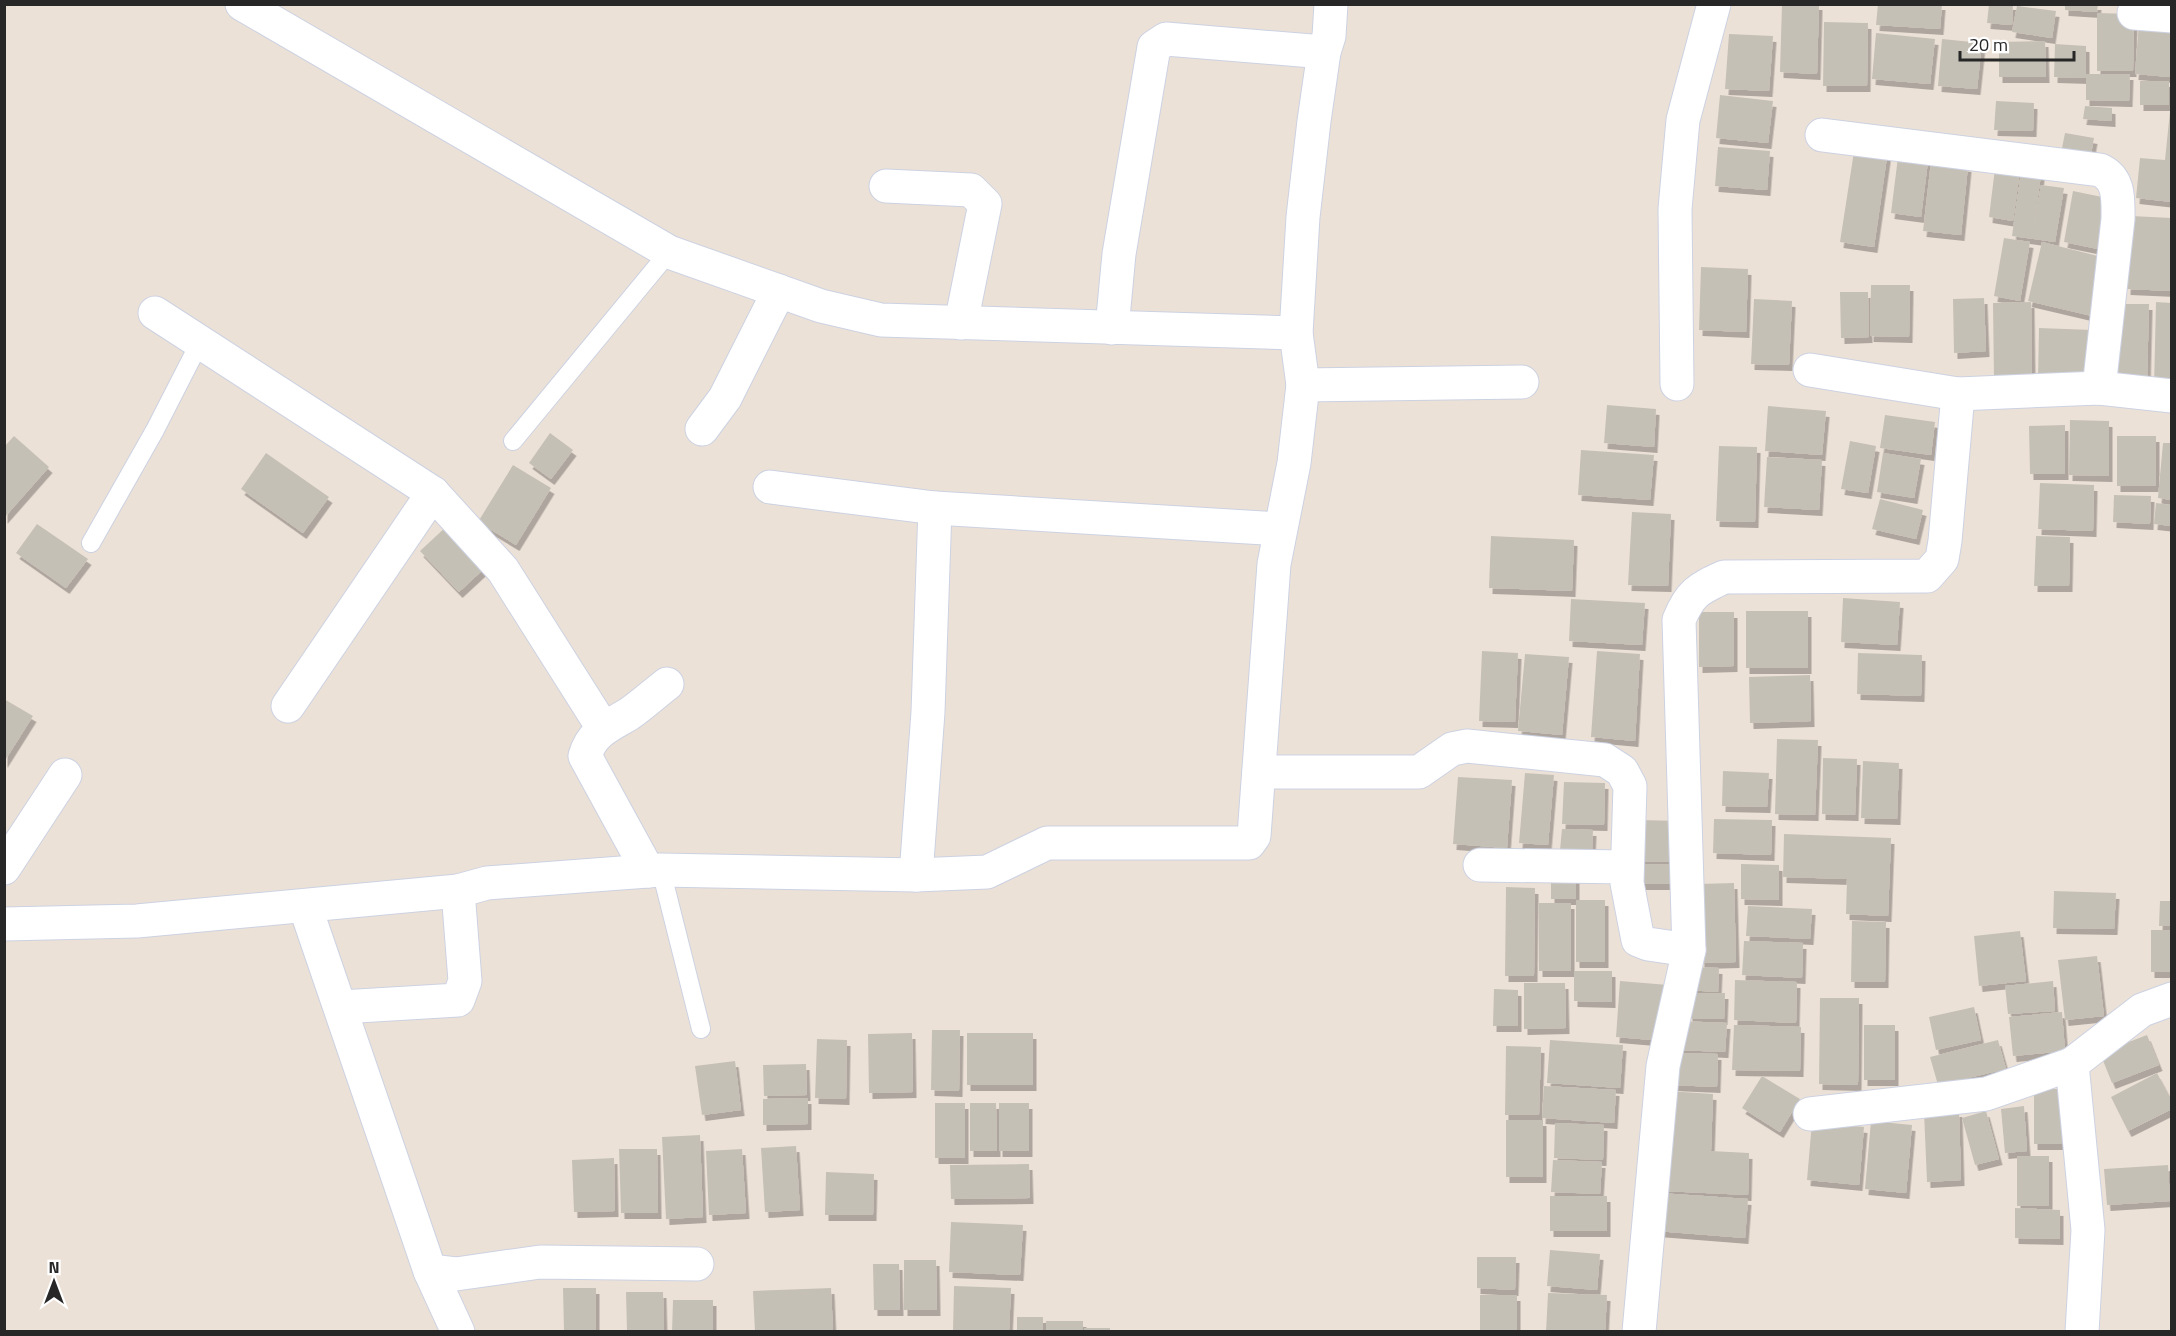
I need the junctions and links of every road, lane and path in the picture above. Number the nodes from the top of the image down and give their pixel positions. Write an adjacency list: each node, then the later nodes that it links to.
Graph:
1 (242, 4): 9 (street)
2 (1331, 4): 6 (street)
3 (1714, 4): 18 (street)
4 (2134, 13): 5 (street)
5 (2172, 16)
6 (1324, 52): 13 (street); 14 (street)
7 (1822, 135): 20 (street)
8 (886, 186): 12 (street)
9 (669, 252): 10 (street); 24 (lane)
10 (779, 291): 12 (street); 23 (street)
11 (155, 313): 15 (street)
12 (961, 323): 13 (street)
13 (1112, 328): 14 (street)
14 (1296, 333): 19 (street)
15 (200, 342): 26 (street); 29 (lane)
16 (1810, 370): 21 (street)
17 (1522, 382): 19 (street)
18 (1677, 384)
19 (1303, 386): 28 (street)
20 (2099, 388): 21 (street); 22 (street)
21 (1958, 394): 43 (street)
22 (2172, 396)
23 (702, 429)
24 (513, 441)
25 (770, 487): 27 (street)
26 (433, 493): 31 (street); 32 (street)
27 (935, 508): 28 (street); 39 (street)
28 (1280, 529): 33 (street)
29 (91, 543)
30 (667, 684): 32 (street)
31 (288, 706)
32 (603, 728): 38 (street)
33 (1259, 772): 36 (street); 39 (street)
34 (65, 775): 37 (street)
35 (1480, 865): 36 (street)
36 (1626, 867): 43 (street)
37 (4, 868)
38 (655, 871): 39 (street); 40 (street); 46 (lane)
39 (916, 875)
40 (458, 891): 41 (street); 45 (street)
41 (304, 906): 42 (street); 45 (street)
42 (4, 924)
43 (1689, 950): 52 (street)
44 (2172, 999): 47 (street)
45 (341, 1007): 50 (street)
46 (700, 1029)
47 (2072, 1064): 48 (street); 53 (street)
48 (1810, 1114)
49 (697, 1264): 50 (street)
50 (430, 1270): 51 (street)
51 (458, 1332)
52 (1639, 1332)
53 (2082, 1332)

